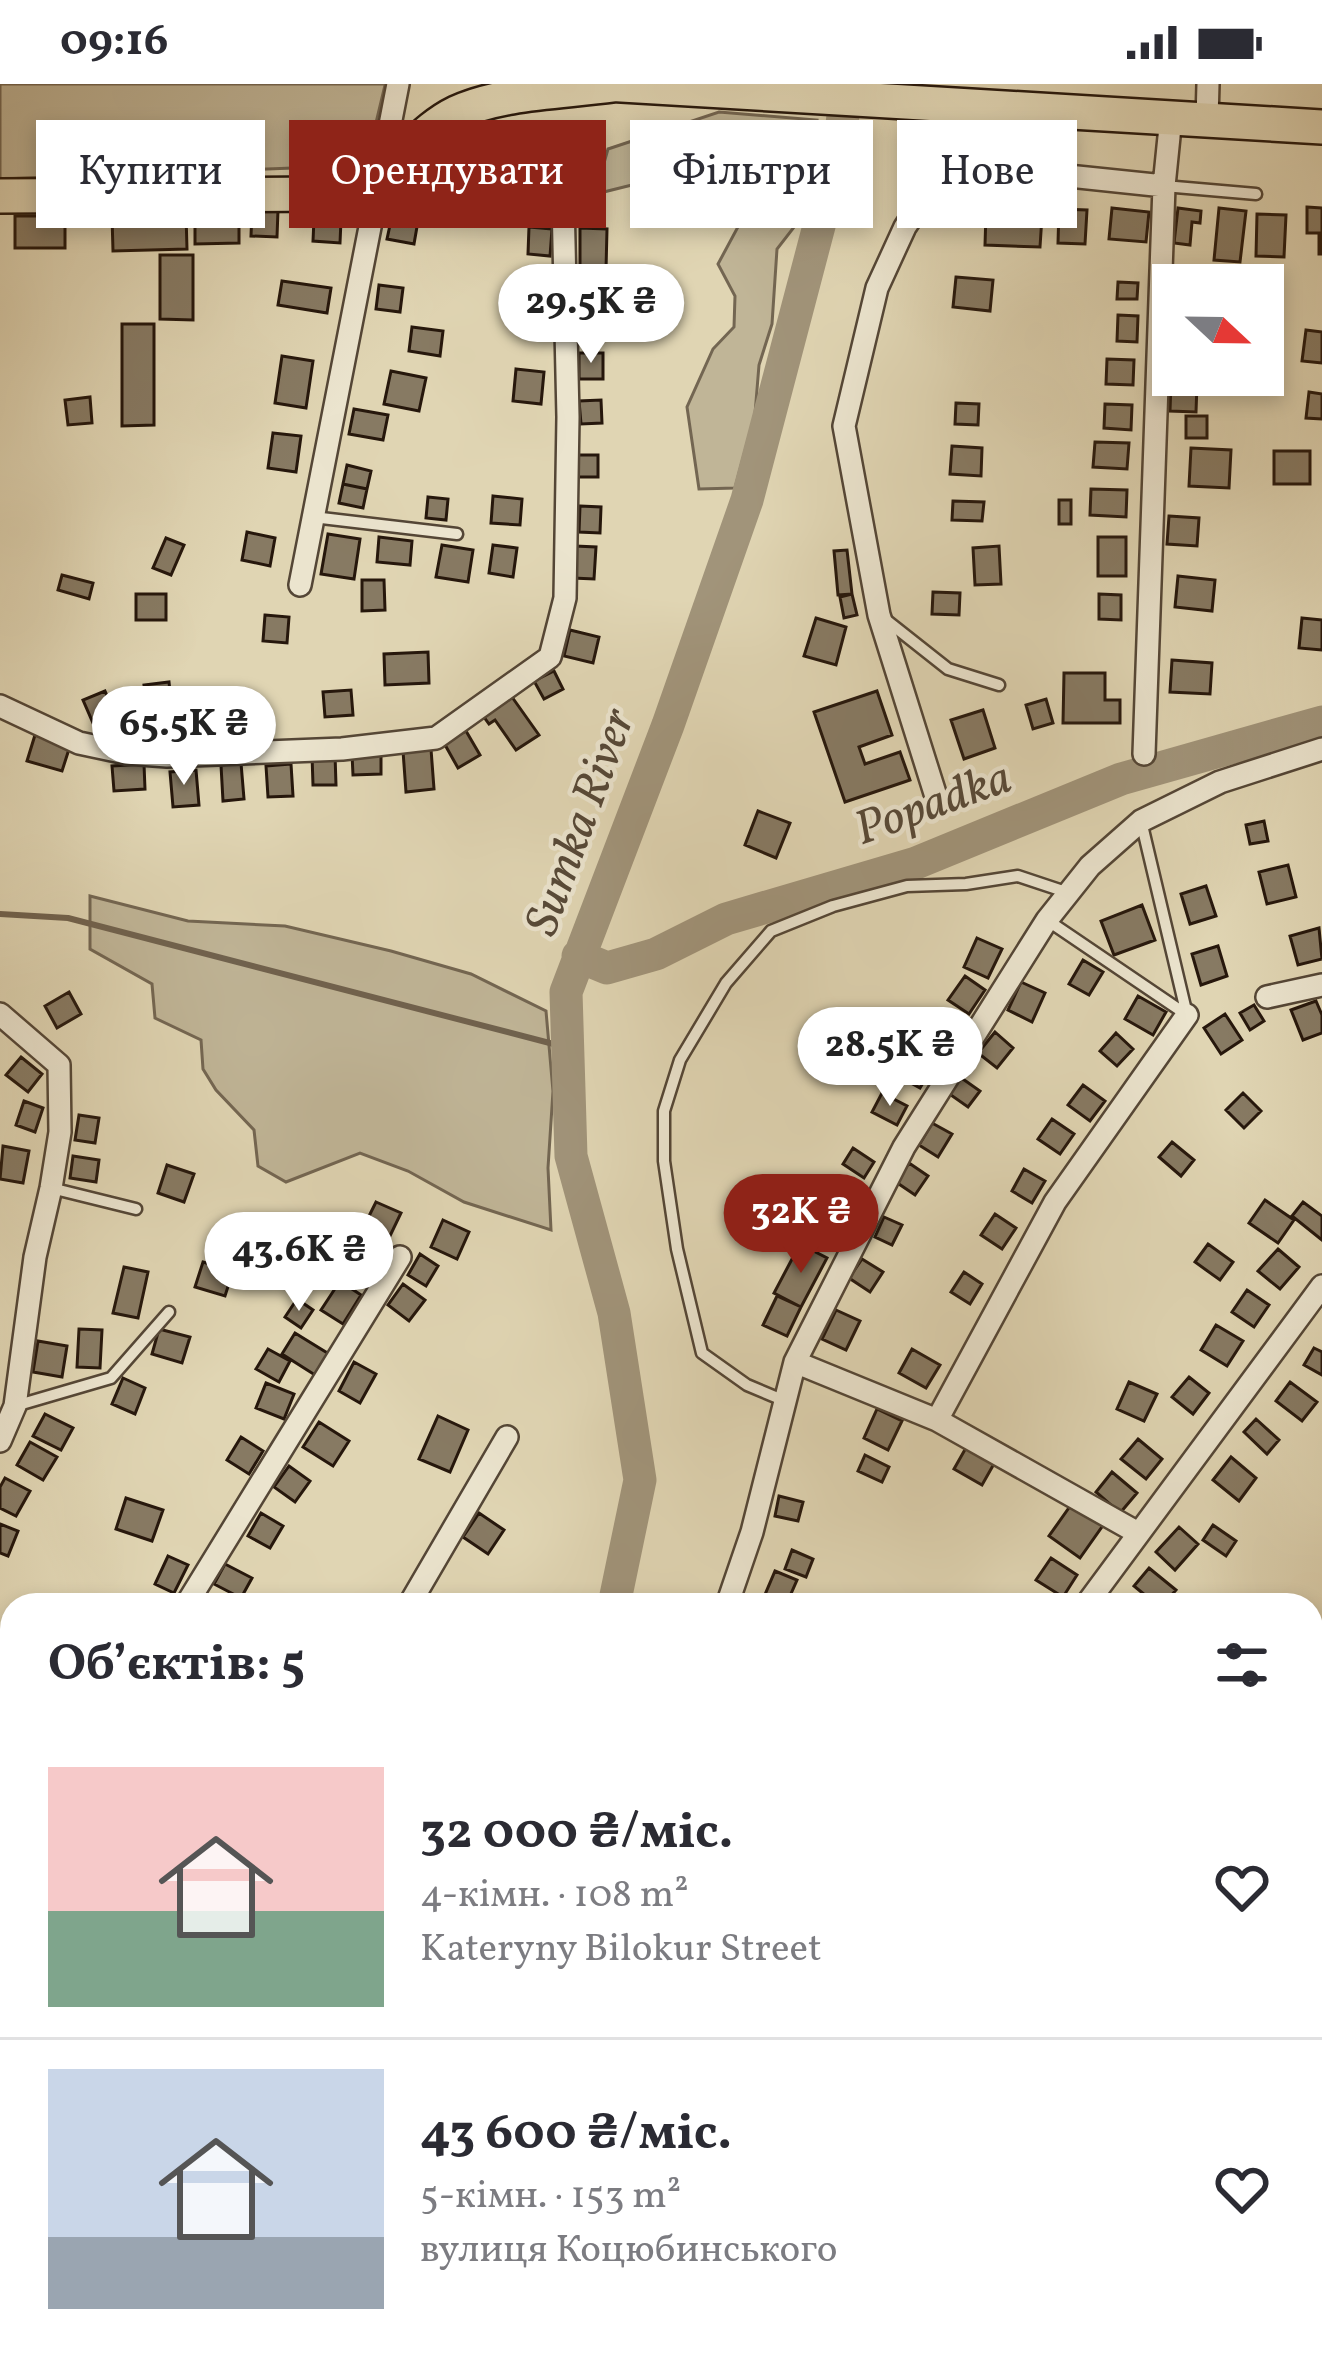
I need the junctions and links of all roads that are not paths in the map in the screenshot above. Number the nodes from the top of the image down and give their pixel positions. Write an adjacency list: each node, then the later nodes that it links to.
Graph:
1 (398, 84): 7 (street)
2 (609, 84): 4 (main road); 8 (main road)
3 (1208, 84): 6 (street)
4 (736, 87): 5 (main road)
5 (1172, 117): 6 (main road); 10 (street)
6 (1207, 118): 9 (main road)
7 (391, 120)
8 (446, 120)
9 (1322, 127)
10 (1164, 186): 12 (lane); 19 (street); 23 (street)
11 (289, 194): 13 (main road)
12 (1256, 194)
13 (0, 196)
14 (371, 228): 16 (street)
15 (564, 228): 21 (street)
16 (313, 517): 17 (lane); 18 (street)
17 (458, 534)
18 (300, 585)
19 (878, 615): 20 (lane); 24 (street)
20 (999, 685)
21 (0, 706)
22 (1322, 748): 25 (street)
23 (1144, 754)
24 (940, 806)
25 (1141, 821): 26 (street); 31 (lane)
26 (1069, 892): 27 (street); 38 (lane)
27 (1047, 920): 31 (lane); 37 (street)
28 (1322, 985): 29 (street)
29 (1267, 997)
30 (0, 1014): 32 (street)
31 (1187, 1015): 40 (street)
32 (51, 1188): 33 (lane); 39 (street)
33 (136, 1209)
34 (400, 1257): 44 (street)
35 (1322, 1286): 43 (street)
36 (169, 1312): 39 (lane)
37 (795, 1363): 38 (street); 40 (street)
38 (785, 1401): 46 (street)
39 (15, 1406): 42 (street)
40 (937, 1420): 43 (street)
41 (507, 1437): 45 (street)
42 (0, 1441)
43 (1138, 1533): 47 (street)
44 (193, 1593)
45 (417, 1593)
46 (731, 1593)
47 (1096, 1593)

